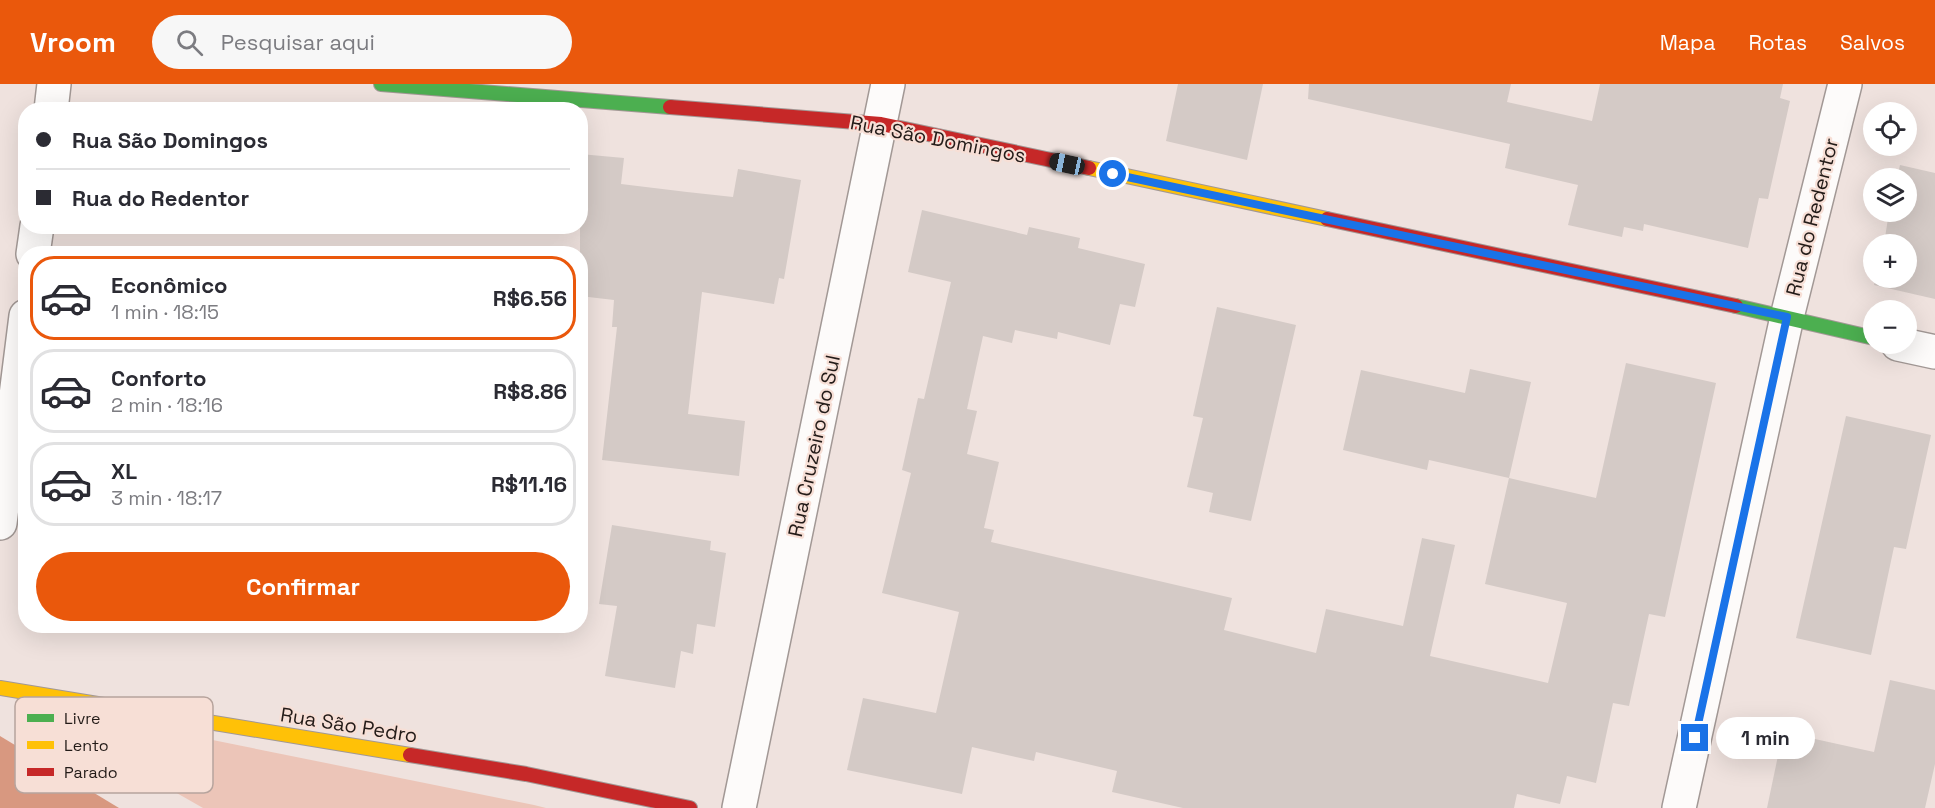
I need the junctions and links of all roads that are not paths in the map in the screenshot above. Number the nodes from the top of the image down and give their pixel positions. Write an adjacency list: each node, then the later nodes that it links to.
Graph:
1 (54, 84): 5 (street)
2 (381, 84): 6 (street, Rua São Domingos)
3 (888, 84): 6 (street, Rua Cruzeiro do Sul)
4 (1845, 84): 7 (street, Rua do Redentor)
5 (52, 102)
6 (881, 124): 7 (street, Rua São Domingos); 17 (street, Rua Cruzeiro do Sul)
7 (1787, 317): 8 (street, Rua São Domingos); 18 (street, Rua do Redentor)
8 (1863, 335)
9 (1917, 348): 10 (street)
10 (1935, 352)
11 (18, 380): 12 (street)
12 (0, 523)
13 (0, 688): 14 (street, Rua São Pedro)
14 (55, 697)
15 (213, 723): 16 (street, Rua São Pedro)
16 (690, 808)
17 (739, 808)
18 (1680, 808)

